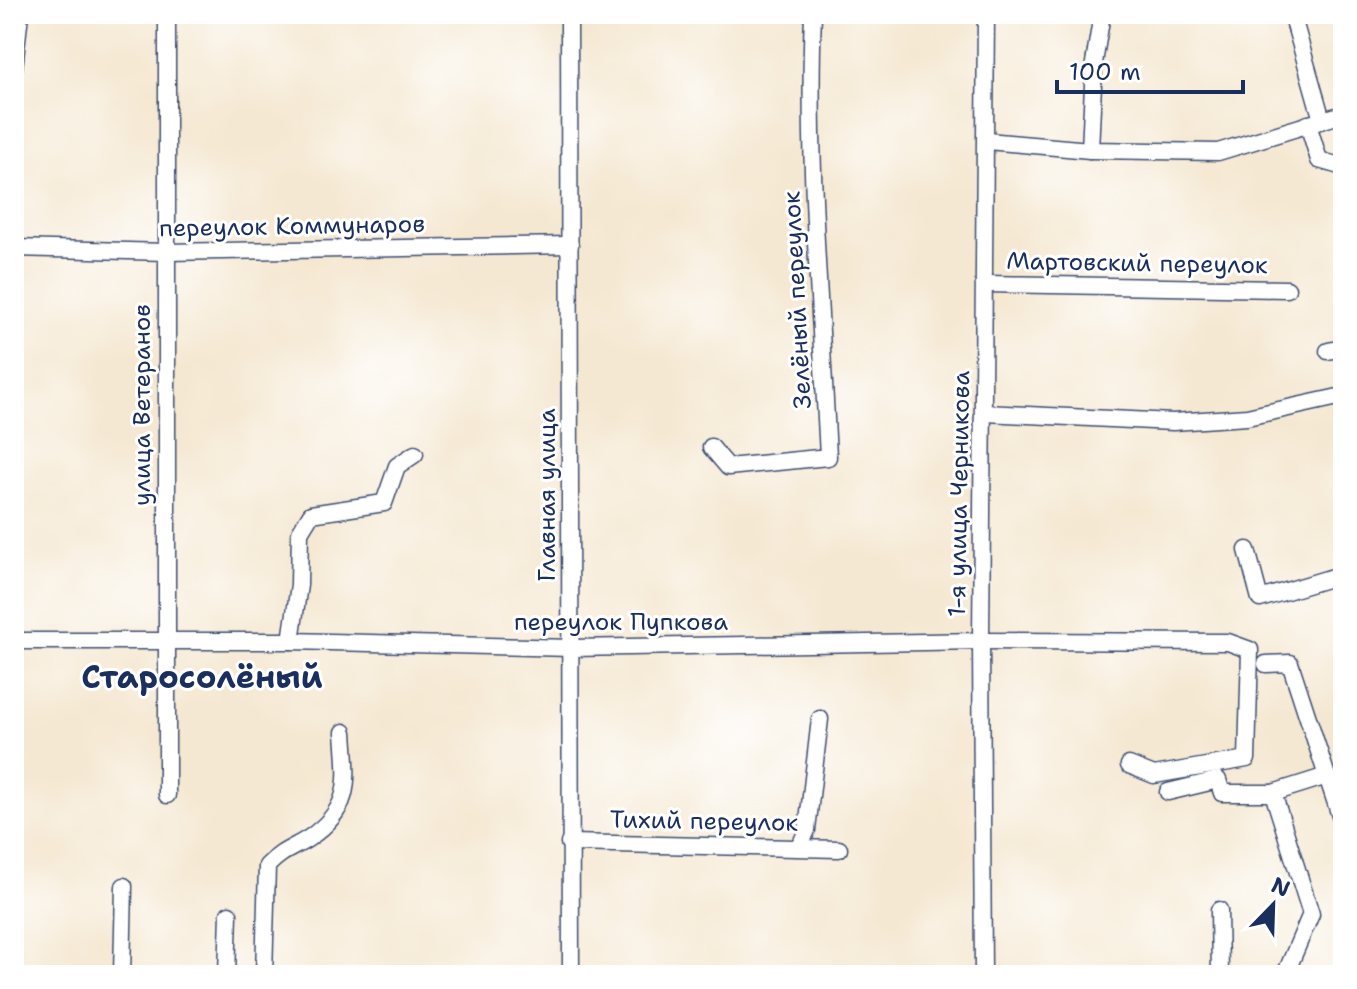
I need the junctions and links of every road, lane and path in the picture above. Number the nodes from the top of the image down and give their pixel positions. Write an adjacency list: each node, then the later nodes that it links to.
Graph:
1 (20, 14): 8 (street)
2 (167, 14): 16 (street, улица Ветеранов)
3 (569, 14): 14 (street, Главная улица)
4 (813, 14): 21 (street, Зелёный переулок)
5 (986, 14): 11 (street, 1-я улица Черникова)
6 (1102, 14): 12 (street)
7 (1292, 14): 10 (street)
8 (14, 68)
9 (1343, 114): 10 (street)
10 (1315, 122): 12 (street); 13 (street)
11 (987, 141): 12 (street); 17 (street, 1-я улица Черникова)
12 (1090, 150)
13 (1343, 167)
14 (570, 245): 16 (street, переулок Коммунаров); 29 (street, Главная улица)
15 (14, 248): 16 (street, переулок Коммунаров)
16 (166, 252): 28 (street, улица Ветеранов)
17 (986, 284): 18 (street, Мартовский переулок); 20 (street, 1-я улица Черникова)
18 (1287, 289)
19 (1343, 396): 20 (street)
20 (985, 413): 27 (street, 1-я улица Черникова)
21 (711, 447)
22 (415, 454): 26 (street)
23 (1247, 550): 24 (street)
24 (1343, 574)
25 (14, 641): 28 (street, переулок Пупкова)
26 (291, 641): 28 (street, переулок Пупкова); 29 (street, переулок Пупкова)
27 (981, 641): 29 (street, переулок Пупкова); 33 (street, переулок Пупкова); 49 (street, 1-я улица Черникова)
28 (166, 642): 37 (street, улица Ветеранов)
29 (572, 648): 39 (street, Главная улица)
30 (1266, 664): 34 (street)
31 (820, 719): 40 (street)
32 (344, 732): 47 (street)
33 (1129, 765)
34 (1327, 776): 36 (street); 38 (street)
35 (1168, 792): 36 (street)
36 (1273, 793): 51 (street)
37 (167, 795)
38 (1343, 825)
39 (569, 843): 40 (street, Тихий переулок); 48 (street, Главная улица)
40 (800, 846): 41 (street, Тихий переулок)
41 (839, 849)
42 (124, 886): 45 (street)
43 (1219, 910): 50 (street)
44 (229, 914): 46 (street)
45 (122, 975)
46 (227, 975)
47 (264, 975)
48 (571, 975)
49 (983, 975)
50 (1220, 975)
51 (1285, 975)

